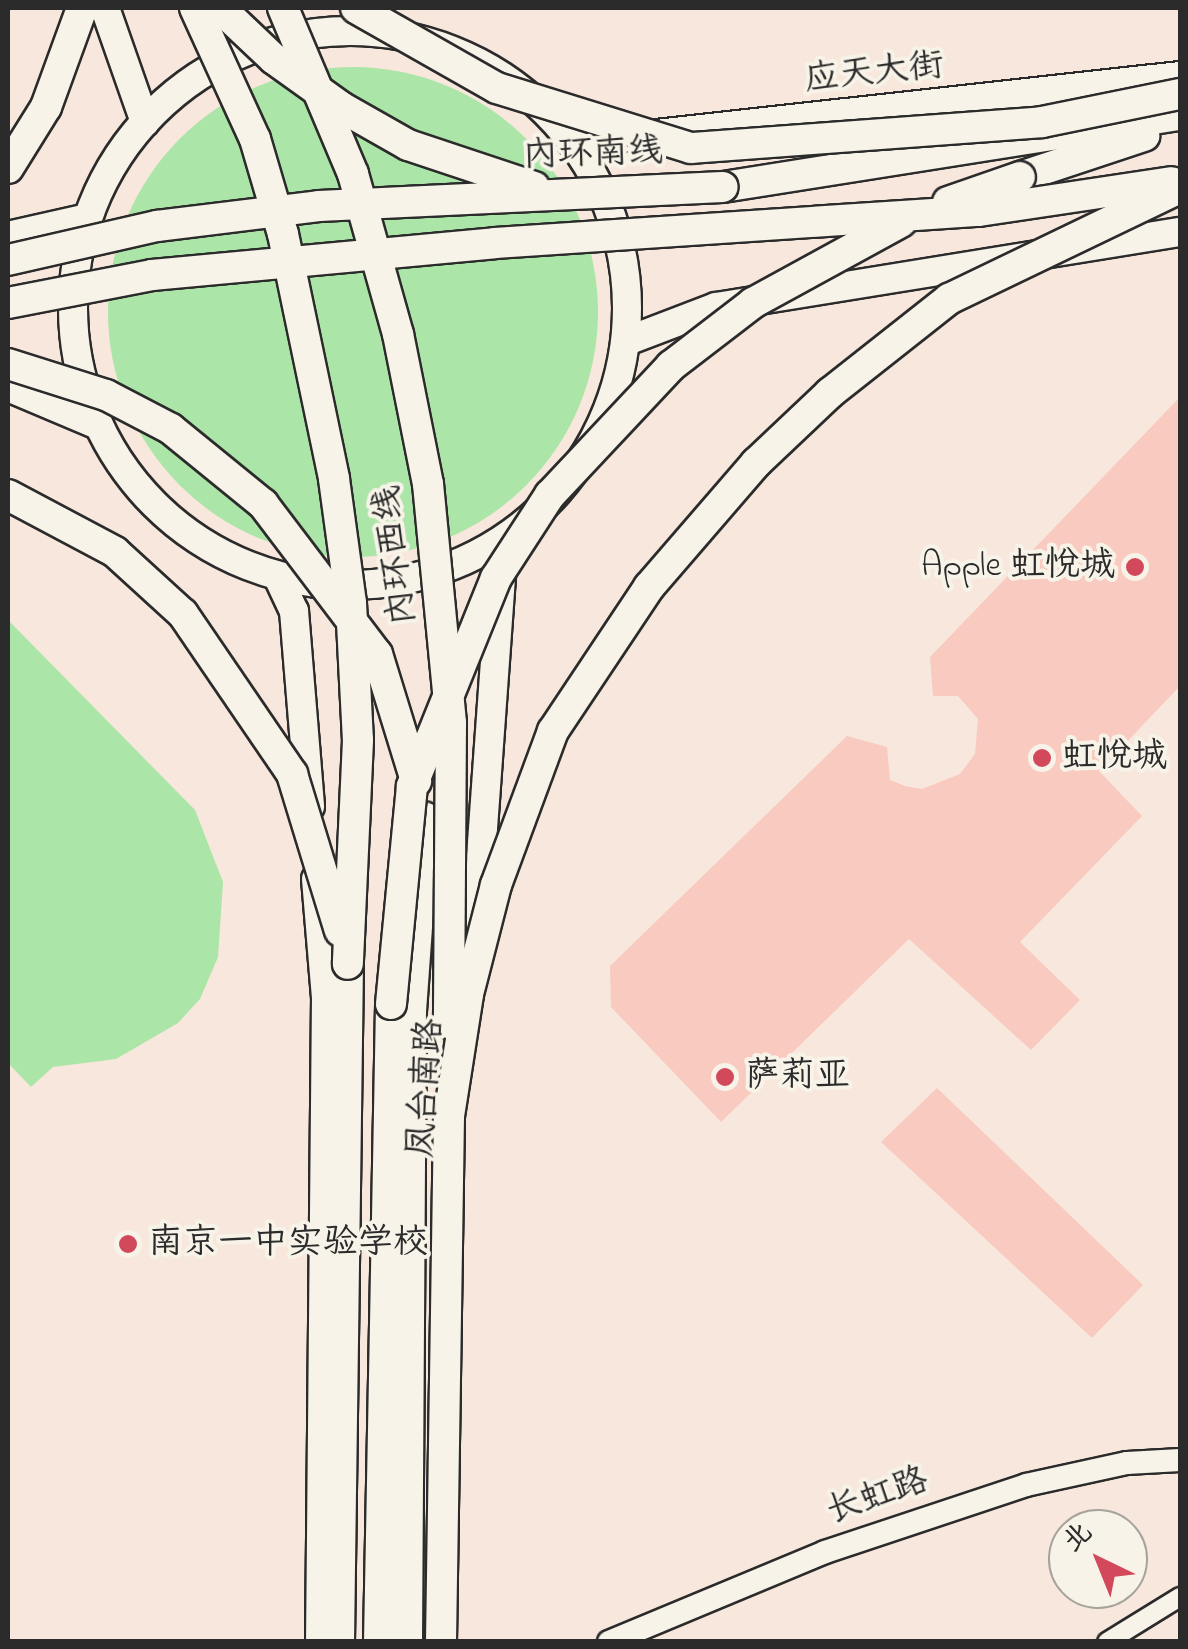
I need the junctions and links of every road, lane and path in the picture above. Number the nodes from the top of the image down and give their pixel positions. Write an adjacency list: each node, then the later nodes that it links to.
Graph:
1 (82, 8): 13 (highway)
2 (105, 8): 10 (main road)
3 (196, 8): 28 (highway, 内环西线, bridge)
4 (220, 8): 16 (highway, bridge)
5 (283, 8): 29 (highway, 内环西线, bridge)
6 (357, 15): 8 (highway, bridge); 10 (main road); 12 (main road)
7 (1180, 76): 12 (main road, 应天大街)
8 (1180, 94)
9 (1180, 115): 19 (highway, 内环南线, bridge)
10 (146, 122): 15 (main road)
11 (1180, 124): 34 (highway, bridge)
12 (575, 143): 21 (main road)
13 (8, 168)
14 (1180, 184): 16 (highway, bridge); 29 (highway, bridge)
15 (88, 218): 18 (main road); 24 (main road)
16 (742, 226): 20 (highway, bridge)
17 (1180, 232): 21 (main road)
18 (8, 236)
19 (8, 260)
20 (8, 304)
21 (627, 342): 26 (main road)
22 (8, 364): 35 (highway, bridge)
23 (8, 387): 24 (main road)
24 (98, 425): 27 (main road)
25 (8, 494): 28 (highway, bridge)
26 (503, 540): 27 (main road); 36 (main road, 凤台南路)
27 (278, 577): 32 (main road)
28 (348, 964): 33 (highway)
29 (449, 1116): 36 (highway, bridge)
30 (1180, 1460): 37 (street, 长虹路)
31 (1180, 1597): 38 (street)
32 (320, 1642)
33 (339, 1642)
34 (380, 1642)
35 (407, 1642)
36 (438, 1642)
37 (609, 1642)
38 (1106, 1642)

